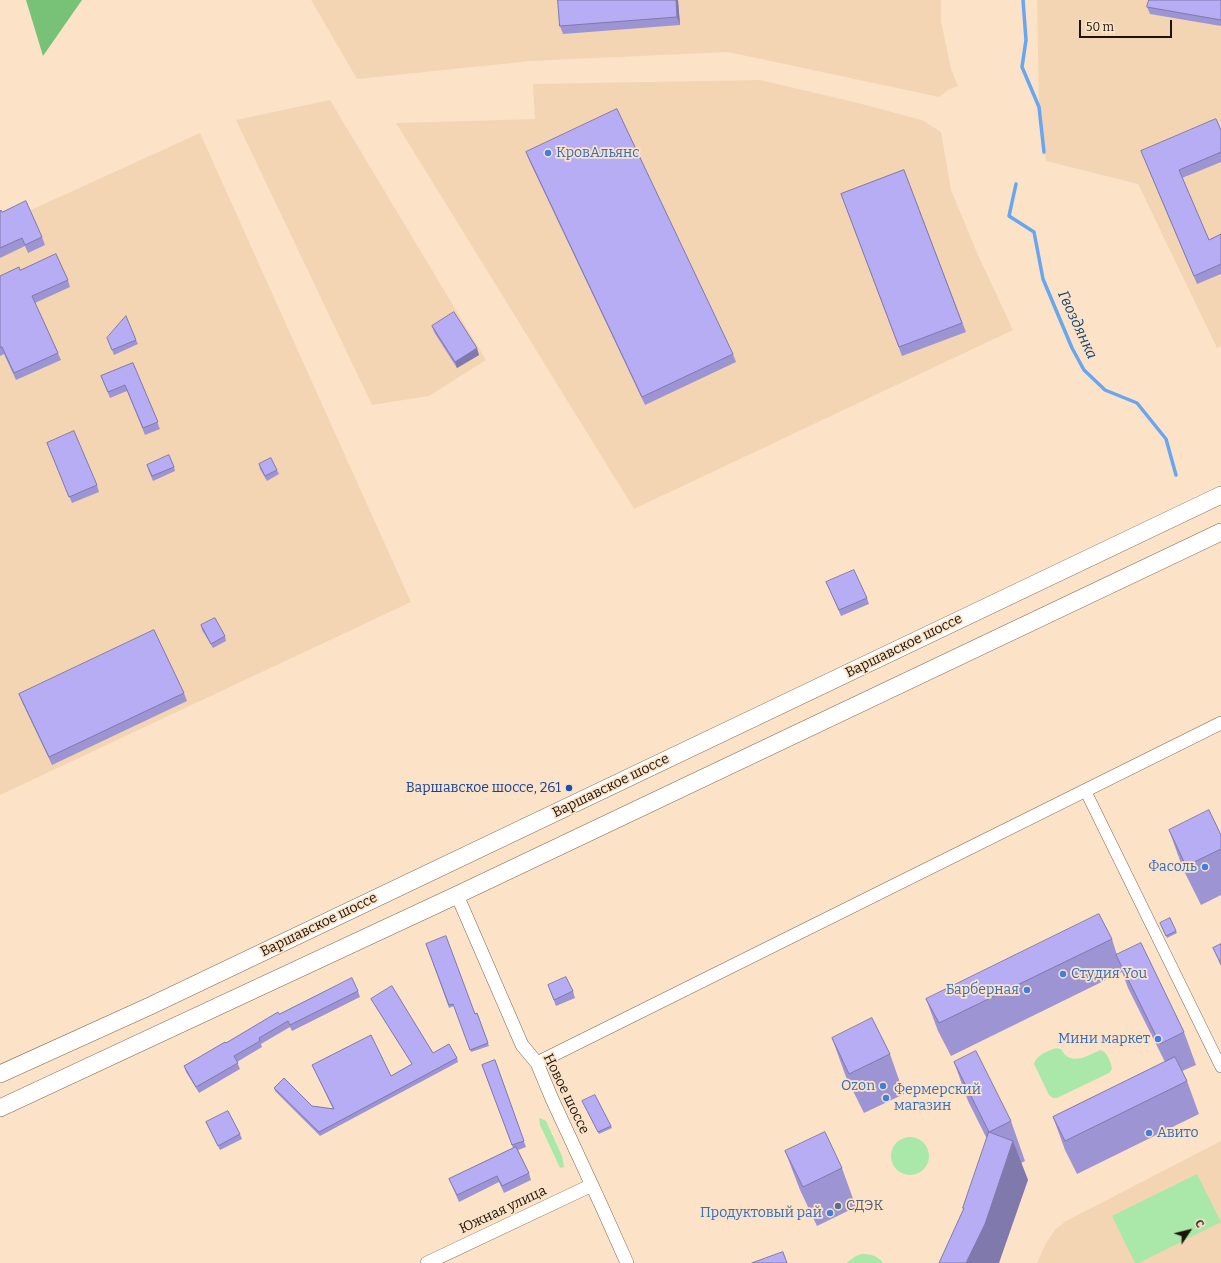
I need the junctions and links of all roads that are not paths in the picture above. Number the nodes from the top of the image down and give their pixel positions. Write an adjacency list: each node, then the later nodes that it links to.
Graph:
1 (1221, 495): 8 (main road, Варшавское шоссе)
2 (1221, 532): 5 (main road)
3 (1221, 723): 4 (street)
4 (1085, 790): 6 (street); 7 (street)
5 (457, 895): 6 (street, Новое шоссе); 9 (main road)
6 (537, 1063): 10 (street, Новое шоссе)
7 (1221, 1067)
8 (0, 1074)
9 (0, 1108)
10 (592, 1185): 11 (street, Южная улица); 12 (street, Новое шоссе)
11 (427, 1263)
12 (627, 1263)

